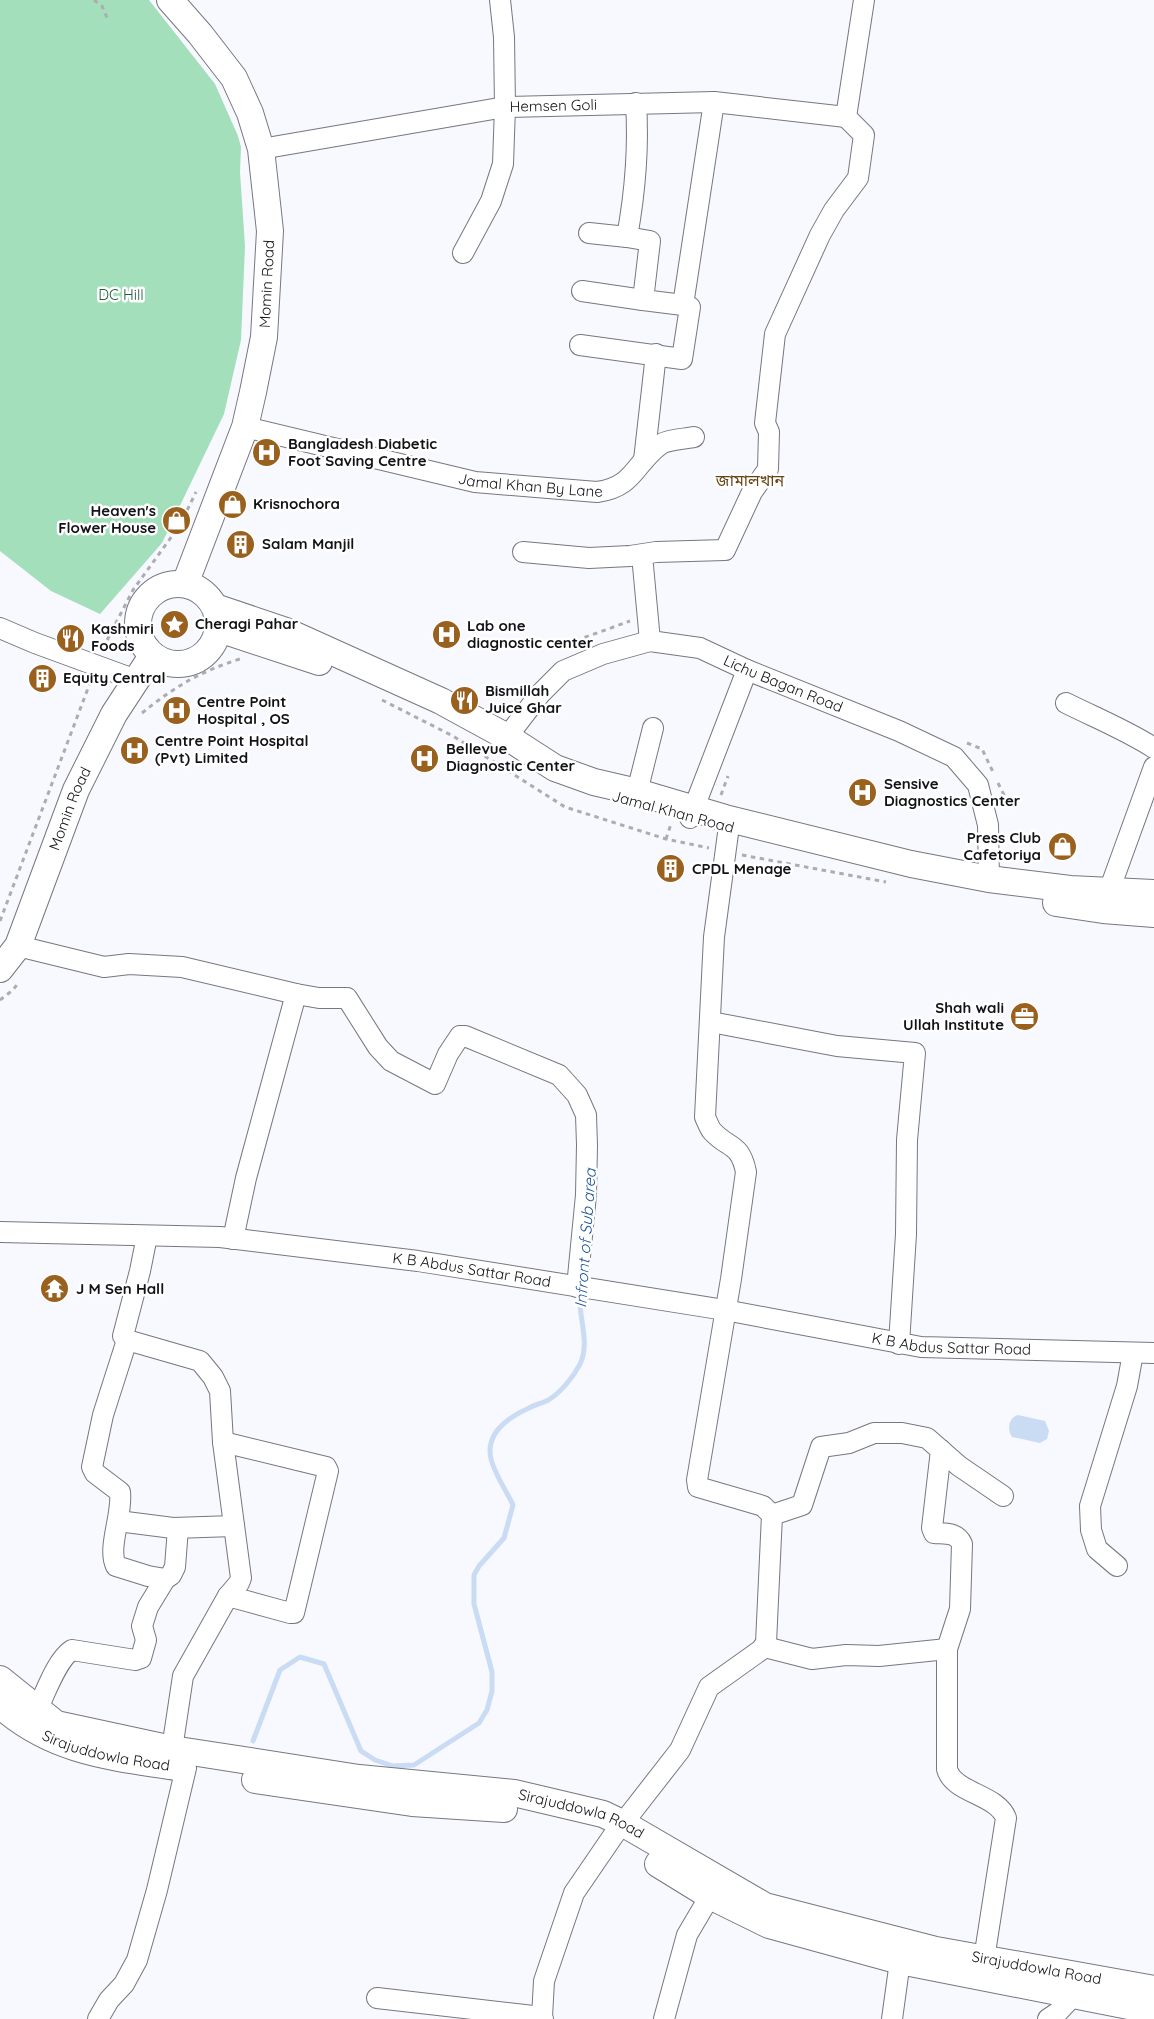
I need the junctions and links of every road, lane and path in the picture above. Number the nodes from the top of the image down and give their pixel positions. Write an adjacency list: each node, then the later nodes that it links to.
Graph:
1 (94, 0): 5 (path)
2 (170, 0): 10 (main road, Momin Road)
3 (500, 0): 8 (street)
4 (864, 0): 9 (street)
5 (108, 20)
6 (714, 102): 7 (street, Hemsen Goli); 9 (street, Hemsen Goli); 16 (street)
7 (636, 104): 8 (street, Hemsen Goli); 12 (street)
8 (505, 107): 10 (street, Hemsen Goli); 13 (street)
9 (846, 117): 24 (street)
10 (261, 149): 19 (main road, Momin Road)
11 (589, 233): 12 (street)
12 (627, 237): 15 (street)
13 (463, 253)
14 (582, 291): 15 (street)
15 (643, 300): 16 (street)
16 (683, 305): 18 (street)
17 (580, 345): 18 (street)
18 (656, 354): 21 (street)
19 (245, 427): 21 (street, Jamal Khan By Lane); 25 (main road, Momin Road)
20 (694, 437): 21 (street, Jamal Khan By Lane)
21 (644, 460)
22 (198, 486): 31 (path)
23 (524, 552): 24 (street)
24 (642, 555): 28 (street)
25 (185, 584): 26 (main road); 29 (main road)
26 (217, 618): 29 (main road); 39 (main road, Jamal Khan Road)
27 (0, 628): 31 (street)
28 (650, 641): 32 (street, Lichu Bagan Road); 39 (street, Lichu Bagan Road)
29 (152, 656): 33 (main road, Momin Road)
30 (245, 658): 36 (path)
31 (97, 665): 33 (street); 49 (path)
32 (747, 670): 42 (street); 45 (street, Lichu Bagan Road)
33 (136, 680): 50 (main road, Momin Road)
34 (378, 697): 39 (path)
35 (1066, 703): 38 (street)
36 (137, 720)
37 (653, 728): 41 (street)
38 (1154, 748)
39 (509, 754): 41 (main road); 42 (main road, Jamal Khan Road); 44 (path)
40 (1154, 767): 47 (street)
41 (637, 792): 42 (main road)
42 (692, 813): 43 (main road, Jamal Khan Road); 45 (main road)
43 (729, 826): 44 (street); 47 (main road, Jamal Khan Road)
44 (725, 852): 54 (street)
45 (989, 879): 47 (main road)
46 (1154, 893): 47 (main road)
47 (1106, 901): 48 (main road, Jamal Khan Road)
48 (1154, 914)
49 (0, 921)
50 (18, 946): 51 (main road, Momin Road); 52 (street)
51 (10, 975): 53 (path)
52 (296, 994): 57 (street); 58 (street)
53 (0, 1000)
54 (711, 1022): 59 (street); 61 (street)
55 (0, 1232): 56 (street, K B Abdus Sattar Road)
56 (147, 1236): 57 (street, K B Abdus Sattar Road); 60 (street)
57 (232, 1239): 58 (street, K B Abdus Sattar Road)
58 (577, 1287): 59 (street, K B Abdus Sattar Road)
59 (726, 1310): 61 (street, K B Abdus Sattar Road); 67 (street)
60 (127, 1340): 64 (street); 68 (street)
61 (899, 1344): 62 (street, K B Abdus Sattar Road)
62 (1133, 1353): 63 (street, K B Abdus Sattar Road); 71 (street)
63 (1154, 1353)
64 (223, 1442): 69 (street); 73 (street)
65 (941, 1450): 66 (street); 67 (street); 75 (street)
66 (1003, 1496)
67 (772, 1515): 74 (street)
68 (118, 1521): 70 (street); 72 (street)
69 (234, 1526): 70 (street); 73 (street)
70 (178, 1528): 72 (street)
71 (1117, 1566)
72 (165, 1579): 78 (street)
73 (228, 1596): 79 (street)
74 (765, 1647): 75 (street); 80 (street)
75 (947, 1649): 83 (street)
76 (0, 1679): 78 (main road, Sirajuddowla Road)
77 (0, 1705): 79 (main road, Sirajuddowla Road)
78 (37, 1710): 79 (main road, Sirajuddowla Road)
79 (179, 1759): 80 (main road, Sirajuddowla Road); 89 (street)
80 (619, 1830): 81 (main road, Sirajuddowla Road); 82 (main road, Sirajuddowla Road); 88 (street)
81 (710, 1896): 82 (main road, Sirajuddowla Road); 90 (street)
82 (904, 1952): 83 (main road, Sirajuddowla Road); 85 (main road, Sirajuddowla Road); 91 (street)
83 (984, 1959): 84 (main road, Sirajuddowla Road)
84 (1154, 1989)
85 (1073, 1996): 87 (main road, Sirajuddowla Road); 92 (street)
86 (377, 1998): 88 (street)
87 (1154, 2011)
88 (543, 2018)
89 (98, 2019)
90 (664, 2019)
91 (892, 2019)
92 (1048, 2019)

